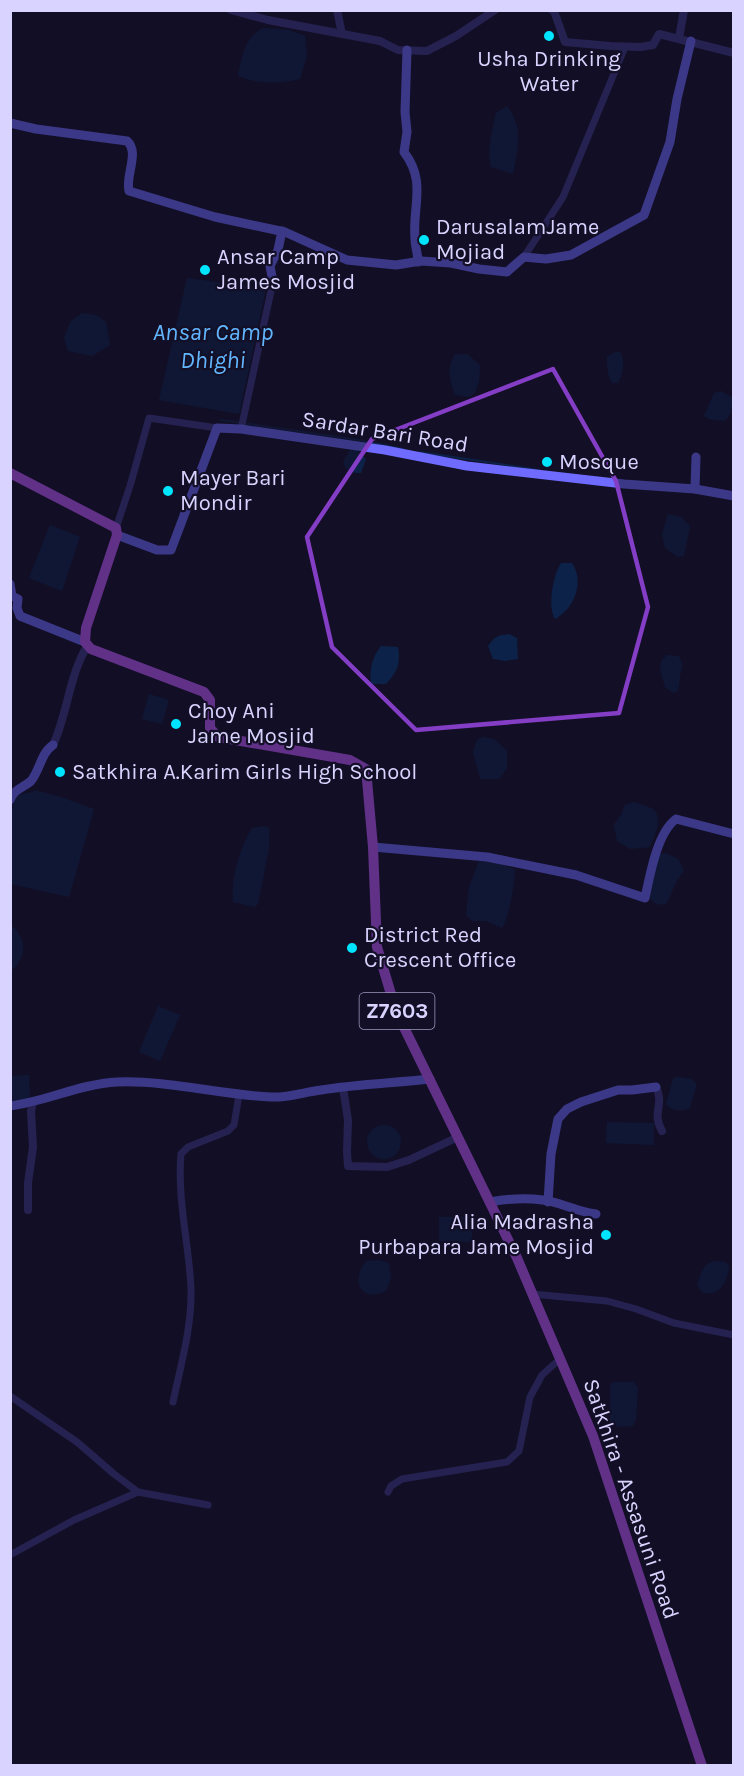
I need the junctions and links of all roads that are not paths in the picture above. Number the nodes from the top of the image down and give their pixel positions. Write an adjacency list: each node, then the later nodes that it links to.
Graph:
1 (231, 10): 6 (street)
2 (337, 10): 6 (street)
3 (495, 10): 10 (street)
4 (684, 10): 7 (street)
5 (554, 11): 9 (street)
6 (342, 34): 10 (street)
7 (679, 38): 8 (street); 9 (street)
8 (691, 41): 11 (street); 14 (main road)
9 (625, 47): 14 (street)
10 (407, 50): 15 (main road)
11 (734, 53)
12 (10, 123): 13 (main road)
13 (282, 231): 15 (main road); 16 (main road)
14 (524, 257): 15 (main road)
15 (418, 262)
16 (273, 282): 18 (street)
17 (217, 428): 18 (main road, Sardar Bari Road); 23 (street); 23 (main road)
18 (242, 429): 21 (main road, Sardar Bari Road)
19 (696, 457): 21 (main road)
20 (10, 473): 23 (main road)
21 (694, 489): 22 (main road, Sardar Bari Road)
22 (734, 495)
23 (116, 532): 25 (main road)
24 (10, 584): 25 (main road)
25 (87, 643): 26 (street); 29 (main road, Satkhira - Assasuni Road / Z7603)
26 (53, 745): 27 (main road)
27 (10, 800)
28 (734, 834): 29 (main road)
29 (373, 847): 30 (main road, Satkhira - Assasuni Road / Z7603)
30 (430, 1079): 32 (main road); 37 (main road, Satkhira - Assasuni Road / Z7603)
31 (656, 1087): 36 (street); 39 (main road)
32 (343, 1088): 33 (main road); 37 (street)
33 (239, 1095): 34 (main road); 46 (street)
34 (33, 1102): 35 (main road); 40 (street)
35 (10, 1106)
36 (662, 1131)
37 (458, 1137): 38 (main road, Satkhira - Assasuni Road / Z7603)
38 (490, 1202): 39 (main road); 42 (main road, Satkhira - Assasuni Road / Z7603)
39 (548, 1202): 41 (main road)
40 (28, 1210)
41 (596, 1214)
42 (532, 1294): 43 (street); 44 (main road, Satkhira - Assasuni Road / Z7603)
43 (734, 1335)
44 (560, 1359): 48 (street); 51 (main road, Satkhira - Assasuni Road / Z7603)
45 (10, 1396): 47 (street)
46 (173, 1402)
47 (138, 1492): 49 (street); 50 (street)
48 (388, 1492)
49 (208, 1505)
50 (10, 1555)
51 (702, 1766)

